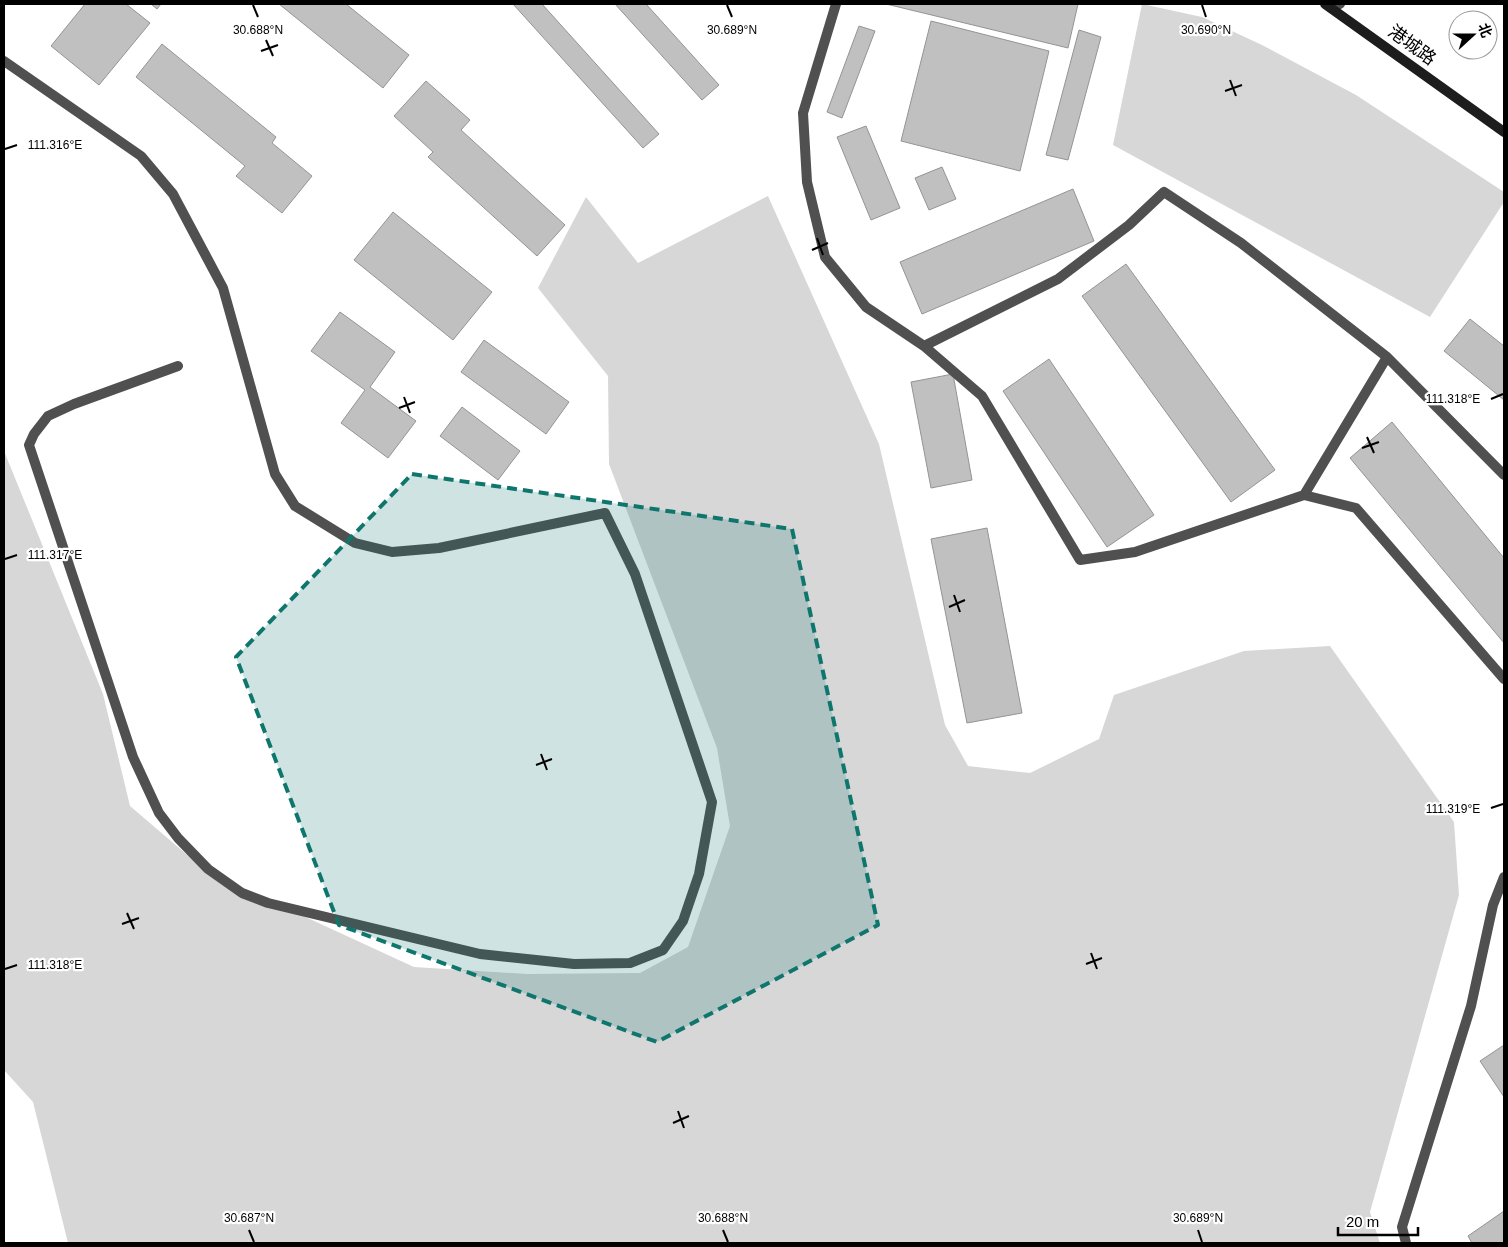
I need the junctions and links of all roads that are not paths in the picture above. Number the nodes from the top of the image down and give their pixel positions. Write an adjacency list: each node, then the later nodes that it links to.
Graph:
1 (836, 4): 5 (street)
2 (1331, 4): 4 (street, 港城路)
3 (4, 61): 7 (street)
4 (1504, 132)
5 (924, 346): 6 (street); 9 (street)
6 (1387, 357): 8 (street); 9 (street)
7 (178, 366)
8 (1504, 476)
9 (1304, 495): 10 (street)
10 (1504, 679)
11 (1504, 877): 12 (street)
12 (1406, 1243)

